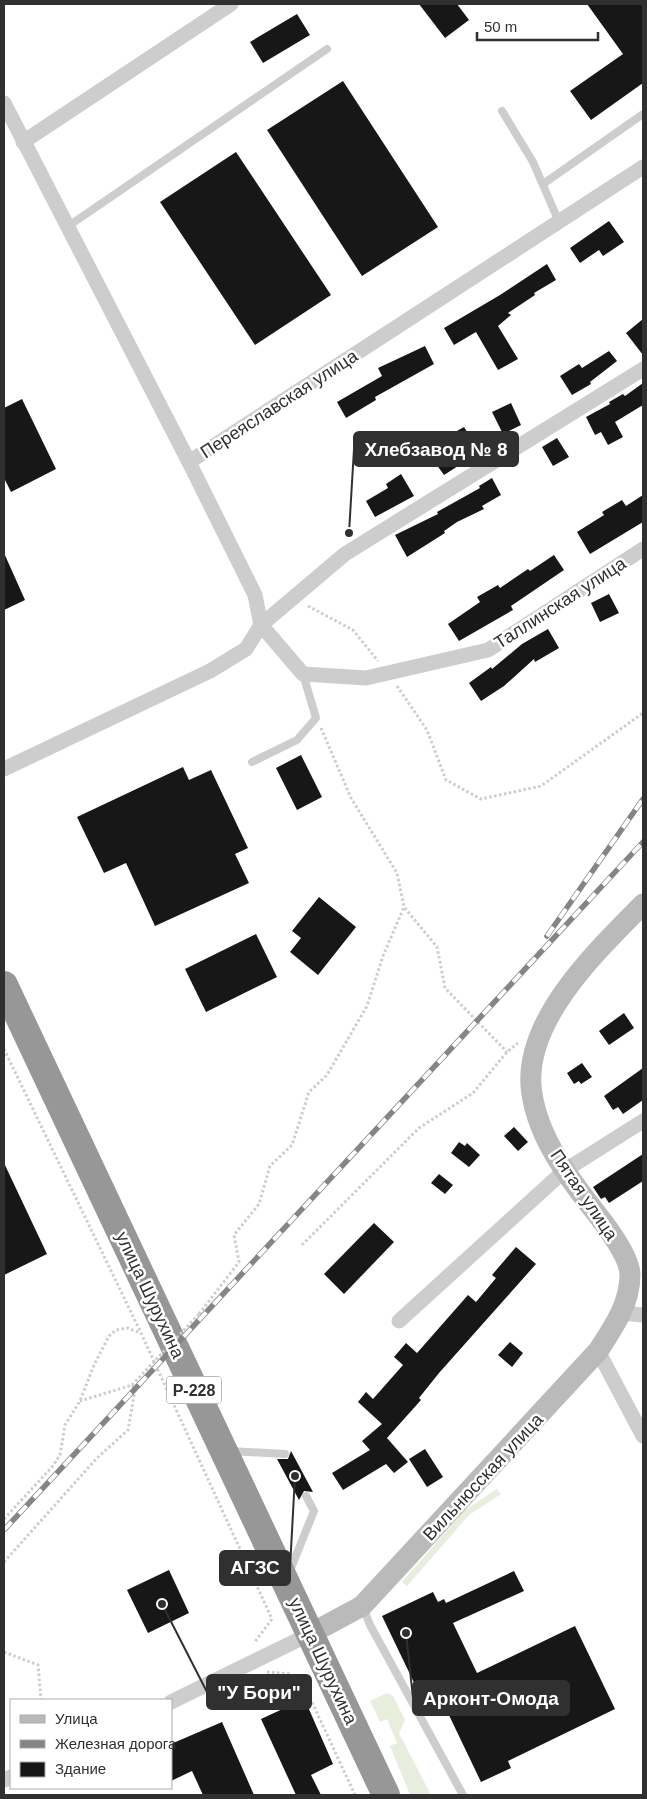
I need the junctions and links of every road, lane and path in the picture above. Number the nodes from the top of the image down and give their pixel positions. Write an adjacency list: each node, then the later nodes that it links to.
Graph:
1 (231, 4): 6 (street)
2 (327, 49): 10 (lane)
3 (4, 103): 6 (street)
4 (502, 111): 8 (lane)
5 (643, 114): 8 (lane)
6 (23, 142): 10 (street)
7 (643, 167): 9 (street, Переяславская улица)
8 (543, 184): 9 (lane)
9 (559, 222): 12 (street, Переяславская улица)
10 (67, 227): 12 (street)
11 (643, 369): 14 (street)
12 (189, 462): 15 (street, Переяславская улица)
13 (643, 549): 16 (street, Таллинская улица)
14 (292, 597): 15 (street); 16 (path)
15 (261, 624): 17 (street); 21 (street)
16 (388, 673): 17 (street, Таллинская улица); 18 (path)
17 (303, 674): 19 (lane)
18 (643, 713)
19 (316, 718): 20 (lane); 23 (path)
20 (252, 762)
21 (4, 769)
22 (643, 904): 29 (street, Пятая улица)
23 (404, 907): 27 (path); 35 (path, bridge)
24 (4, 984): 38 (highway, улица Шурухина / Р-228)
25 (521, 1040): 27 (path)
26 (4, 1049): 33 (path)
27 (507, 1052): 30 (path)
28 (643, 1121): 29 (street)
29 (564, 1171): 31 (street, Пятая улица); 32 (street)
30 (302, 1245)
31 (633, 1314): 34 (street, Вильнюсская улица)
32 (399, 1322)
33 (141, 1333): 36 (path); 46 (path)
34 (598, 1351): 37 (street); 44 (street, Вильнюсская улица)
35 (132, 1385): 36 (path); 42 (path)
36 (80, 1401): 41 (path)
37 (643, 1436)
38 (224, 1451): 39 (lane); 43 (highway, улица Шурухина / Р-228)
39 (285, 1454)
40 (306, 1496): 43 (lane)
41 (4, 1519)
42 (4, 1562)
43 (285, 1582): 45 (highway, улица Шурухина / Р-228)
44 (362, 1606): 45 (street, Вильнюсская улица); 53 (lane)
45 (310, 1634): 50 (street); 52 (highway, улица Шурухина / Р-228)
46 (254, 1643)
47 (4, 1652): 49 (path)
48 (268, 1672): 51 (path)
49 (41, 1699)
50 (172, 1702)
51 (354, 1795)
52 (386, 1795)
53 (463, 1795)

